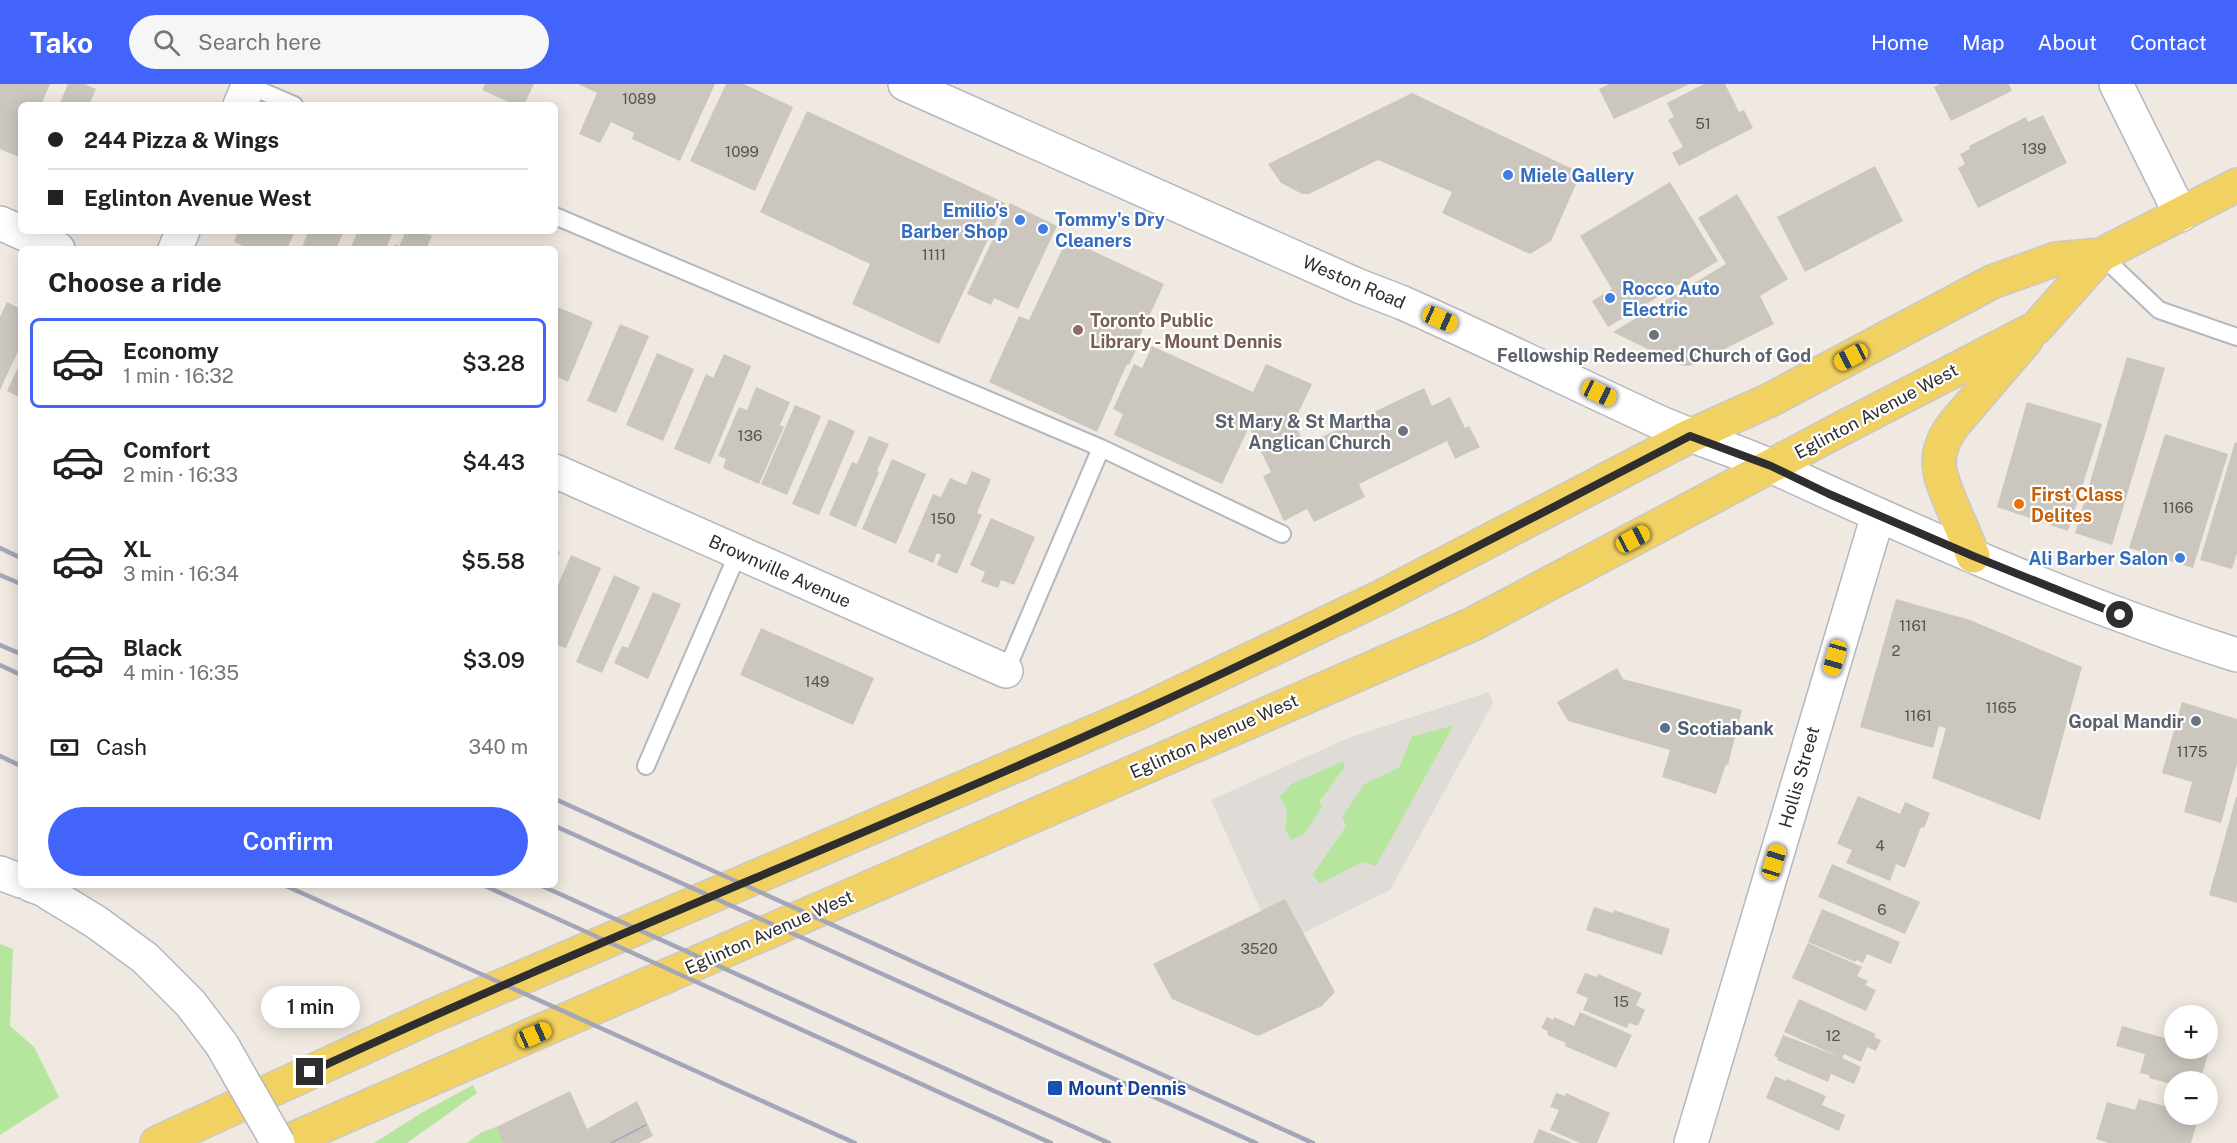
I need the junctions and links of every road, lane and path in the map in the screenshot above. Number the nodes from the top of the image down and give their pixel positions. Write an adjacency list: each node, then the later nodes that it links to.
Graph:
1 (905, 84): 15 (street, Weston Road)
2 (2116, 84): 6 (street)
3 (245, 90): 4 (lane)
4 (284, 102)
5 (2237, 185): 6 (main road, Eglinton Avenue West)
6 (2181, 215): 12 (main road, Eglinton Avenue West)
7 (558, 217): 16 (lane)
8 (0, 224): 9 (street)
9 (18, 232)
10 (23, 234): 11 (street)
11 (51, 246)
12 (2101, 255): 13 (main road, Eglinton Avenue West); 14 (lane); 15 (main road, Eglinton Avenue West)
13 (2036, 328): 17 (main road, Eglinton Avenue West); 22 (main road)
14 (2237, 337)
15 (1690, 436): 17 (street, Weston Road); 29 (main road, Eglinton Avenue West)
16 (1101, 448): 20 (lane); 24 (lane)
17 (1771, 466): 19 (street, Weston Road); 31 (main road, Eglinton Avenue West)
18 (558, 472): 21 (street, Brownville Avenue)
19 (1878, 516): 22 (street, Weston Road); 32 (street, Hollis Street)
20 (1282, 534)
21 (738, 553): 24 (street, Brownville Avenue); 25 (lane)
22 (1973, 556): 23 (street, Weston Road)
23 (2237, 655)
24 (1006, 671)
25 (646, 766)
26 (0, 873): 27 (street)
27 (18, 880)
28 (39, 888): 30 (street, bridge)
29 (158, 1143)
30 (278, 1143)
31 (284, 1143)
32 (1691, 1143)

